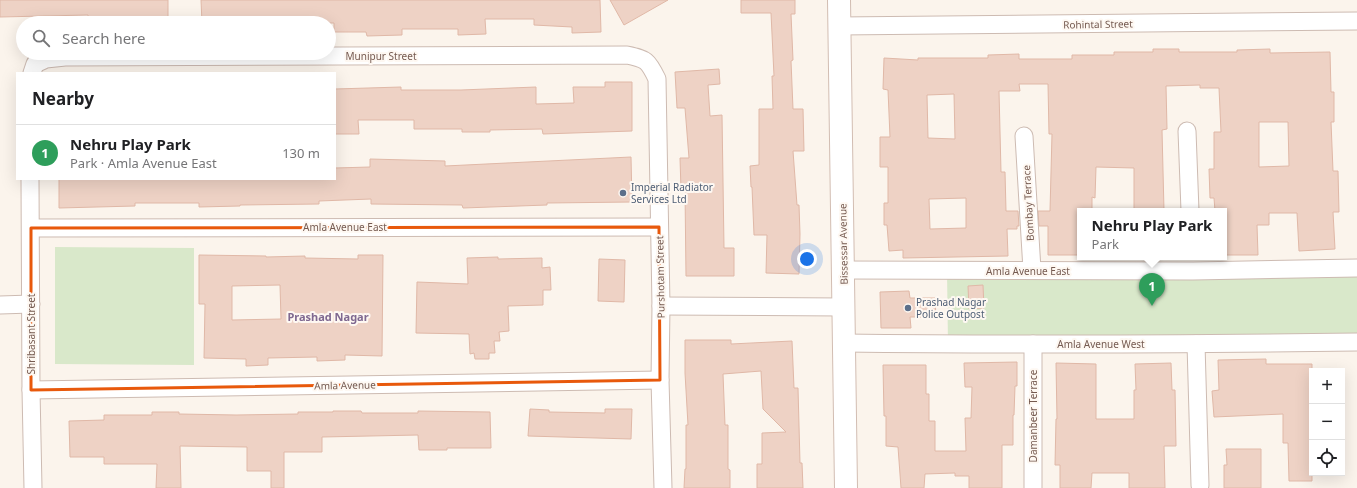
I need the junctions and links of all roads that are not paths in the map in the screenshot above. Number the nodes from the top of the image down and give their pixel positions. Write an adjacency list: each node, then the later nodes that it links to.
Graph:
1 (839, 0): 3 (street, Bissessar Avenue)
2 (1357, 21): 3 (street, Rohintal Street)
3 (839, 26): 16 (street, Bissessar Avenue)
4 (336, 56): 6 (street, Munipur Street)
5 (44, 60): 7 (street, Munipur Street)
6 (652, 68): 12 (street, Purshotam Street)
7 (34, 69)
8 (1187, 132): 11 (street)
9 (1024, 136): 17 (street, Bombay Terrace)
10 (30, 180): 13 (street, Shribasant Street)
11 (1190, 208)
12 (659, 227): 13 (street, Amla Avenue East); 20 (street, Purshotam Street)
13 (31, 228): 18 (street, Shribasant Street)
14 (1192, 264): 15 (street, Amla Avenue East); 17 (street, Amla Avenue East)
15 (1357, 268)
16 (843, 270): 17 (street, Amla Avenue East); 21 (street, Bissessar Avenue)
17 (1032, 270)
18 (31, 304): 19 (street); 27 (street, Shribasant Street)
19 (0, 305)
20 (661, 306): 21 (street); 26 (street, Purshotam Street)
21 (843, 307): 23 (street, Bissessar Avenue)
22 (1357, 342): 25 (street, Amla Avenue West)
23 (844, 343): 24 (street, Amla Avenue West); 31 (street, Bissessar Avenue)
24 (1033, 344): 25 (street, Amla Avenue West); 32 (street, Damanbeer Terrace)
25 (1196, 344): 28 (street)
26 (660, 380): 27 (street, Amla Avenue); 30 (street, Purshotam Street)
27 (31, 390): 29 (street, Shribasant Street)
28 (1200, 485)
29 (34, 488)
30 (663, 488)
31 (846, 488)
32 (1033, 488)

